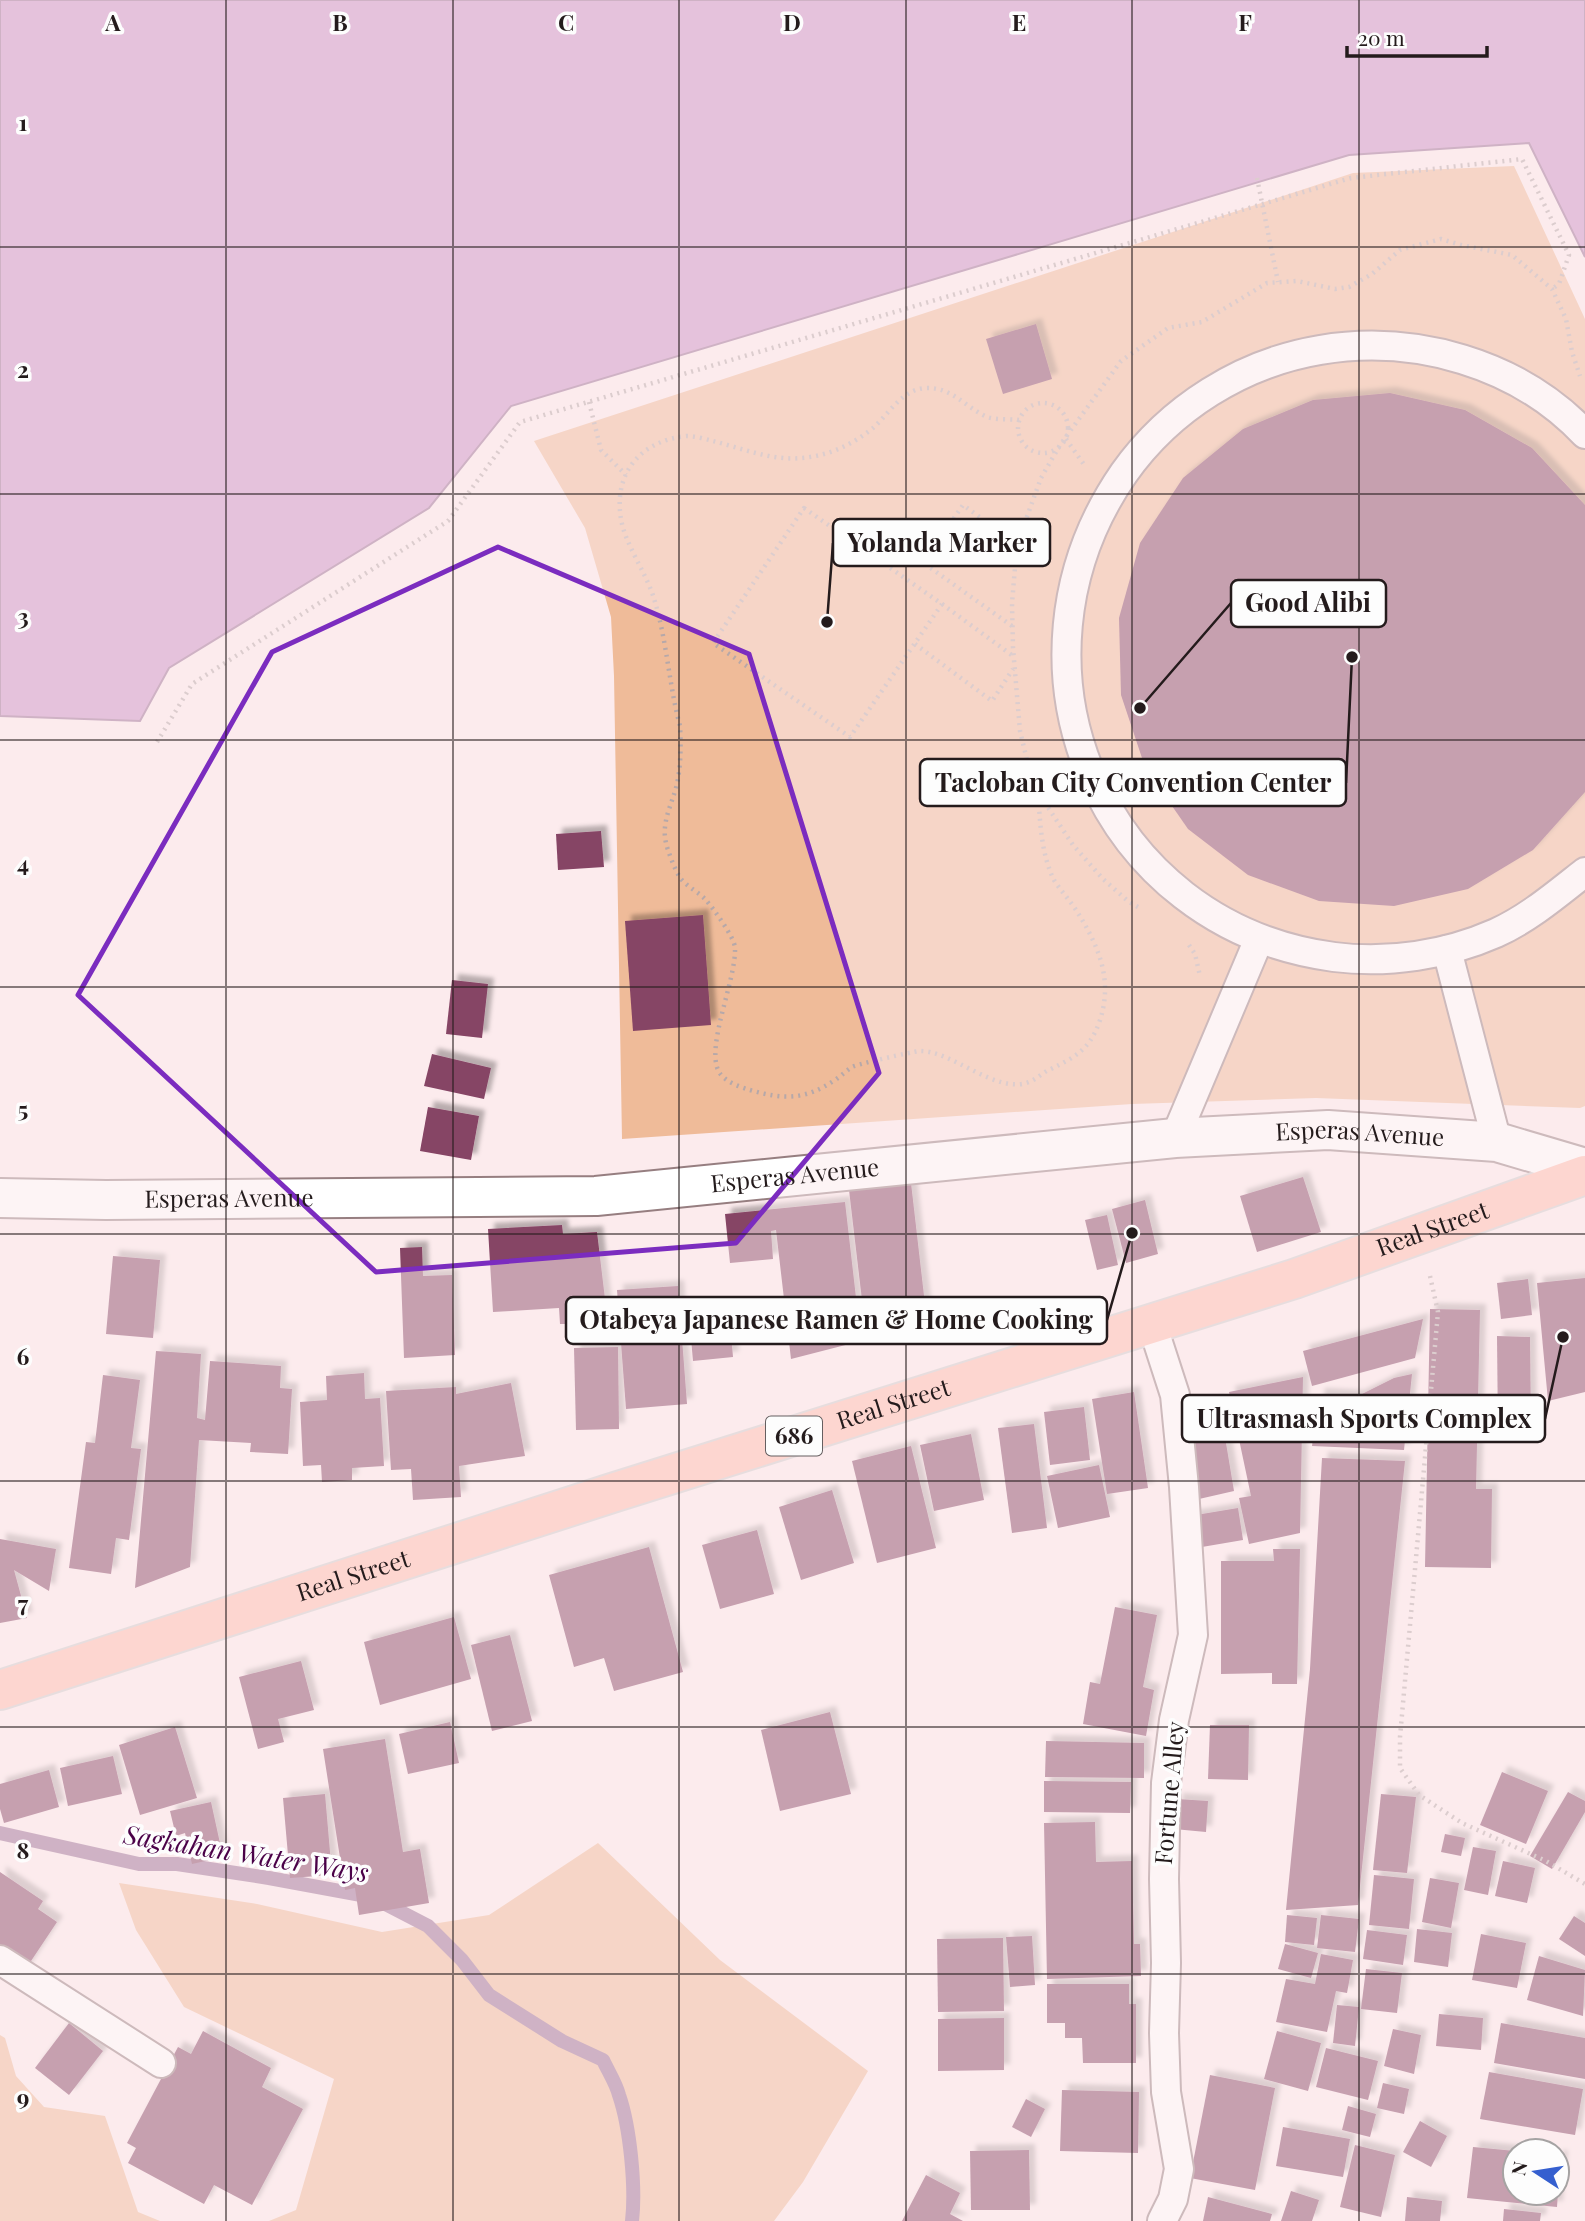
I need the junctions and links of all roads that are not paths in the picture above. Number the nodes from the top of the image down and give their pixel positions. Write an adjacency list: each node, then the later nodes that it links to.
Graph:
1 (1585, 434): 3 (lane)
2 (1585, 872): 4 (lane)
3 (1259, 939): 4 (lane); 5 (lane)
4 (1447, 950): 6 (lane)
5 (1175, 1138): 6 (street, Esperas Avenue); 9 (street, Esperas Avenue)
6 (1497, 1142): 7 (street, Esperas Avenue)
7 (1585, 1168)
8 (1585, 1175): 10 (main road, Real Street / 686)
9 (0, 1198)
10 (1152, 1324): 11 (main road, Real Street / 686); 14 (lane, Fortune Alley)
11 (0, 1690)
12 (0, 1960): 13 (lane)
13 (162, 2063)
14 (1162, 2221)

